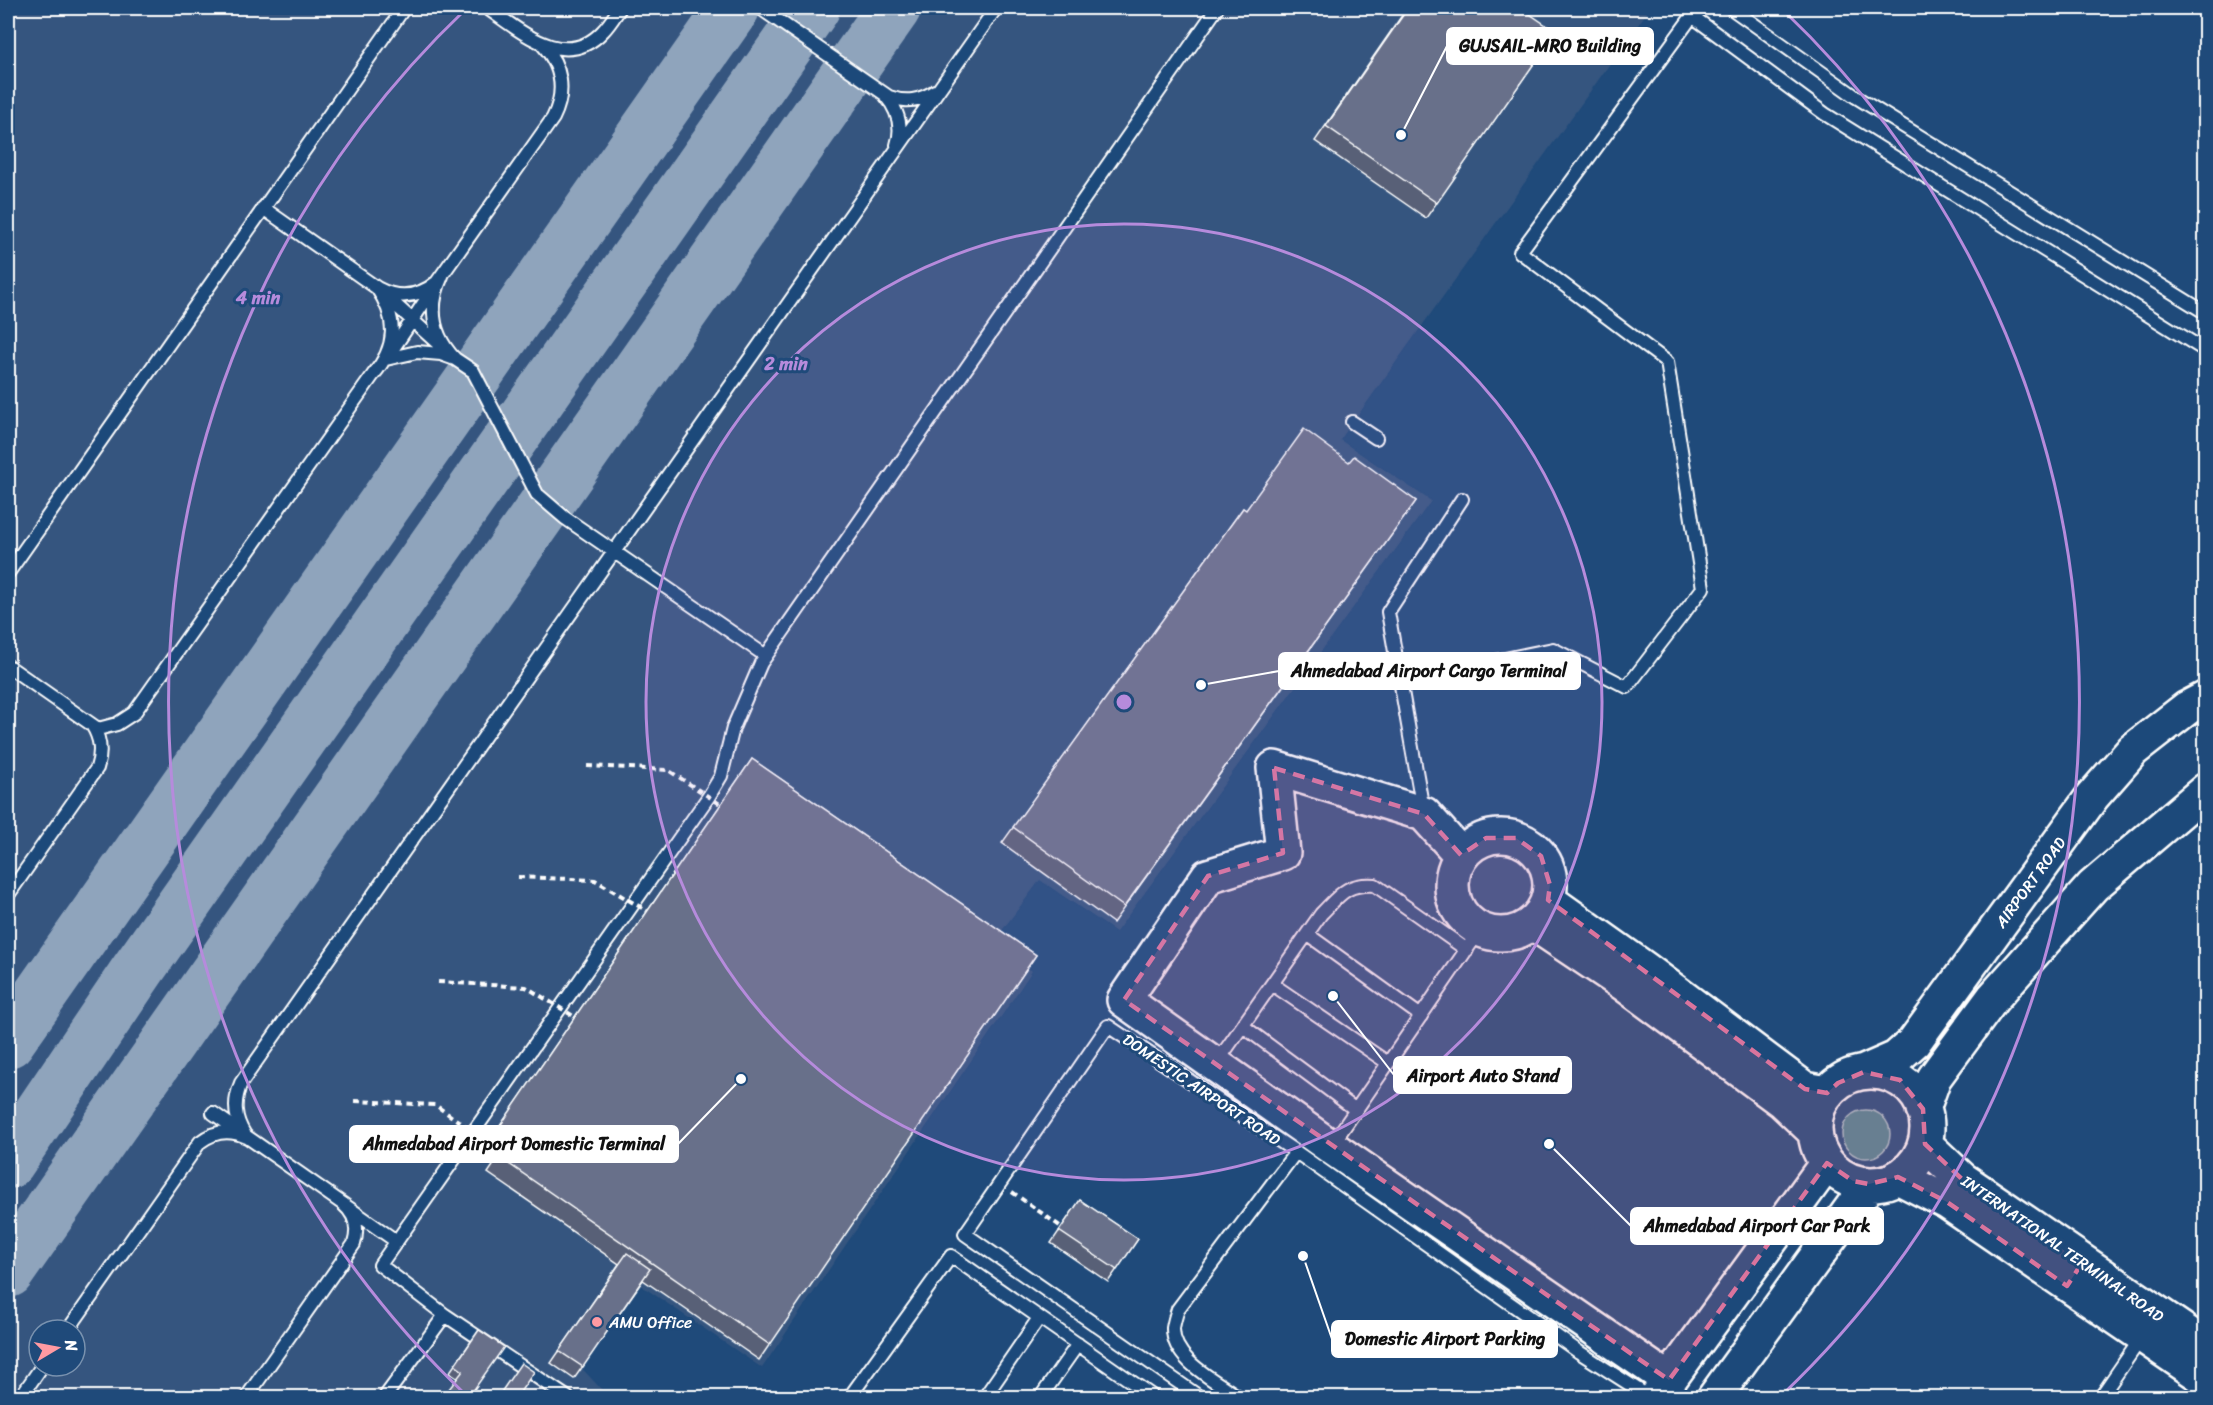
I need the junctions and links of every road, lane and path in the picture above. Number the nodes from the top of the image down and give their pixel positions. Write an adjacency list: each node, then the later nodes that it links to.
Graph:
1 (404, 8): 13 (lane)
2 (487, 8): 9 (lane)
3 (620, 8): 9 (lane)
4 (760, 8): 11 (lane)
5 (996, 8): 10 (lane)
6 (1216, 8): 26 (lane)
7 (1731, 8): 16 (lane)
8 (1695, 11): 18 (lane); 28 (lane)
9 (542, 44): 14 (lane)
10 (939, 88): 11 (lane); 12 (lane)
11 (885, 94): 12 (lane)
12 (892, 156): 24 (lane)
13 (263, 208): 15 (lane); 25 (lane)
14 (442, 276): 15 (lane); 17 (lane); 20 (lane)
15 (377, 288): 17 (lane); 19 (lane)
16 (2205, 313)
17 (412, 320): 19 (lane); 20 (lane)
18 (2205, 351)
19 (386, 359): 20 (lane); 30 (lane)
20 (455, 359): 24 (lane)
21 (1352, 422): 22 (lane)
22 (1376, 438)
23 (1461, 499): 28 (lane)
24 (614, 552): 26 (lane); 56 (lane)
25 (8, 573)
26 (766, 656): 66 (lane)
27 (8, 666): 30 (lane)
28 (1400, 681): 34 (lane)
29 (2205, 698): 49 (main road, AIRPORT ROAD)
30 (92, 725): 37 (lane)
31 (586, 766): 33 (path, bridge)
32 (2205, 790): 52 (main road)
33 (720, 804)
34 (1424, 814): 35 (main road); 48 (main road)
35 (1461, 855): 39 (main road); 41 (main road)
36 (518, 877): 38 (path, bridge)
37 (8, 896)
38 (647, 911)
39 (1540, 911): 41 (main road); 50 (main road); 55 (main road)
40 (1307, 934): 41 (lane); 43 (lane); 44 (lane)
41 (1474, 940): 44 (lane)
42 (438, 982): 45 (path, bridge)
43 (1272, 984): 46 (lane); 47 (lane)
44 (1421, 1016): 47 (lane)
45 (575, 1017)
46 (1243, 1026): 48 (lane); 53 (lane)
47 (1388, 1063): 53 (lane)
48 (1215, 1065): 59 (main road)
49 (1864, 1072): 50 (main road); 52 (main road)
50 (1827, 1093): 55 (main road)
51 (355, 1101): 57 (path, bridge)
52 (1923, 1109): 58 (main road)
53 (1356, 1110): 59 (lane)
54 (213, 1113): 56 (lane)
55 (1815, 1132): 61 (main road)
56 (246, 1136): 64 (lane); 69 (lane)
57 (489, 1142)
58 (1925, 1143): 62 (main road); 67 (main road, INTERNATIONAL TERMINAL ROAD)
59 (1331, 1147): 76 (main road)
60 (1296, 1152): 63 (lane, DOMESTIC AIRPORT ROAD); 76 (lane, DOMESTIC AIRPORT ROAD); 86 (lane)
61 (1827, 1163): 62 (main road); 76 (main road)
62 (1883, 1181): 67 (main road); 87 (main road)
63 (1000, 1183): 65 (path); 85 (lane, DOMESTIC AIRPORT ROAD)
64 (343, 1203): 66 (lane); 78 (lane)
65 (1073, 1235)
66 (396, 1241): 68 (lane)
67 (2075, 1275): 71 (main road)
68 (445, 1315): 79 (lane); 80 (lane)
69 (76, 1318)
70 (1039, 1318): 72 (lane); 81 (lane); 82 (lane)
71 (2150, 1325): 73 (main road, INTERNATIONAL TERMINAL ROAD); 75 (main road); 88 (lane)
72 (1078, 1344): 83 (lane); 84 (lane)
73 (2205, 1346)
74 (34, 1378): 77 (lane)
75 (2205, 1379)
76 (1659, 1392)
77 (20, 1398)
78 (246, 1398)
79 (384, 1398)
80 (568, 1398)
81 (849, 1398)
82 (984, 1398)
83 (1040, 1398)
84 (1155, 1398)
85 (1201, 1398)
86 (1240, 1398)
87 (1714, 1398)
88 (2100, 1398)

